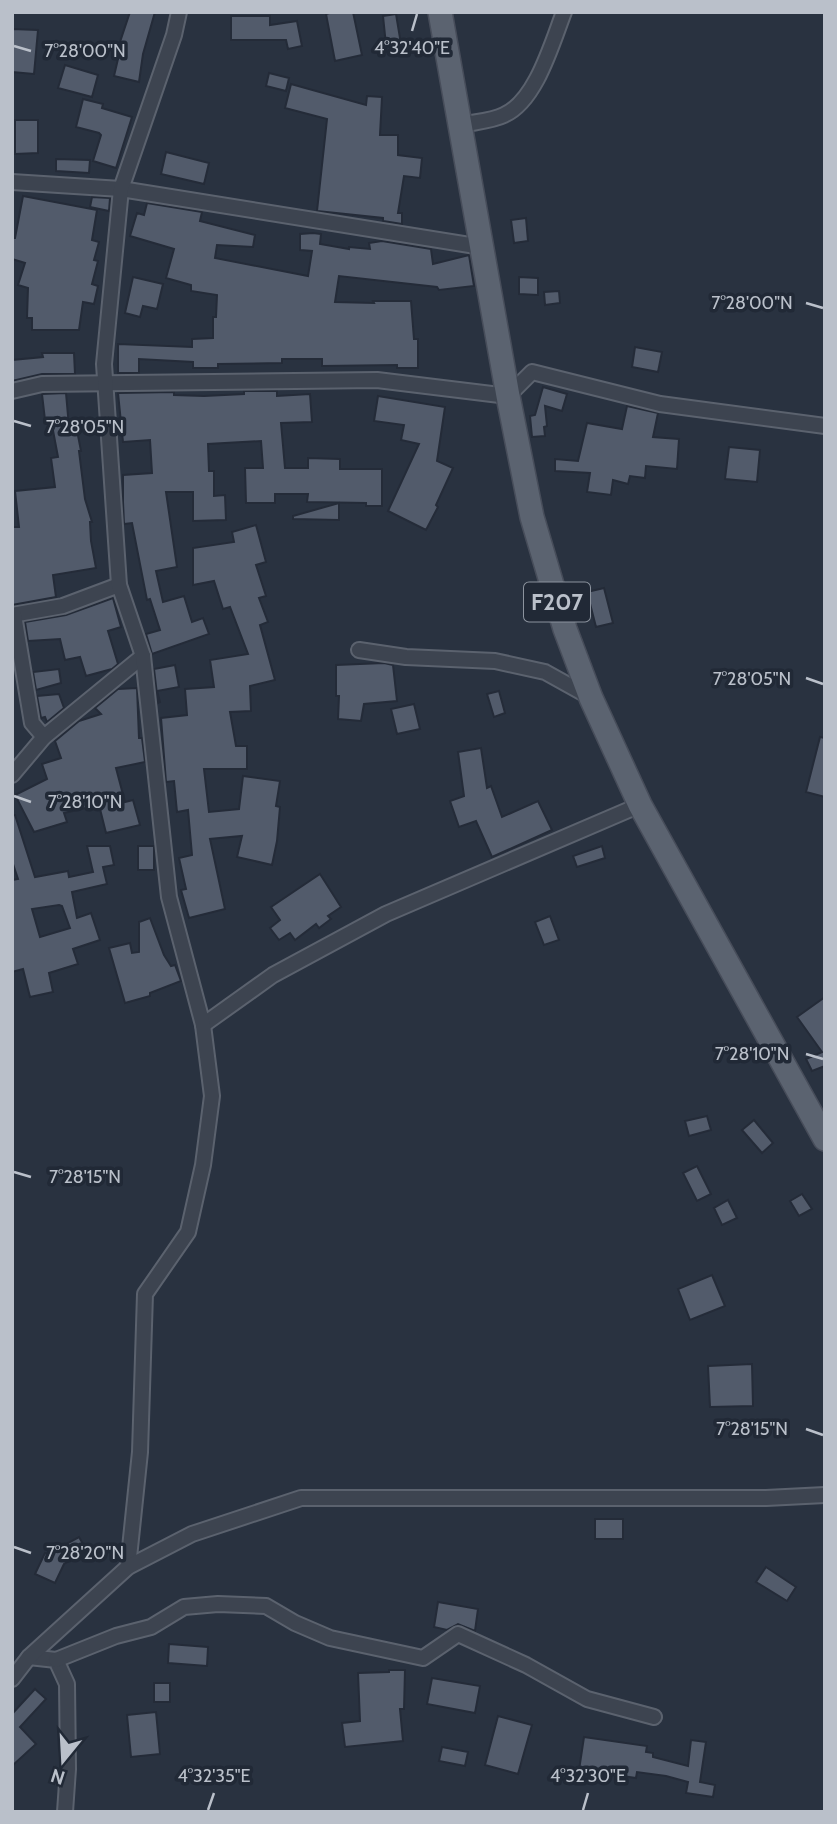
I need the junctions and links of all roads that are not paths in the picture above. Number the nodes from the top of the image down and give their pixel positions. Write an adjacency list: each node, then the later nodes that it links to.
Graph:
1 (179, 12): 6 (street)
2 (440, 12): 4 (main road, F207)
3 (564, 12): 4 (street)
4 (461, 125): 7 (main road, F207)
5 (12, 182): 6 (street)
6 (121, 189): 7 (street); 8 (street)
7 (482, 247): 10 (main road, F207)
8 (105, 382): 9 (street); 10 (street); 12 (street)
9 (12, 391)
10 (508, 396): 11 (street); 16 (main road, F207)
11 (825, 426)
12 (119, 585): 13 (street); 15 (street)
13 (13, 615): 17 (street)
14 (359, 650): 16 (street)
15 (143, 656): 17 (street); 20 (street)
16 (591, 698): 19 (main road, F207)
17 (44, 737): 18 (street)
18 (12, 775)
19 (640, 805): 20 (street); 21 (main road, F207)
20 (203, 1025): 23 (street)
21 (825, 1139)
22 (825, 1496): 23 (street)
23 (128, 1567): 24 (street)
24 (29, 1657): 25 (street); 26 (street)
25 (56, 1660): 27 (street); 28 (street)
26 (12, 1679)
27 (654, 1717)
28 (65, 1812)

